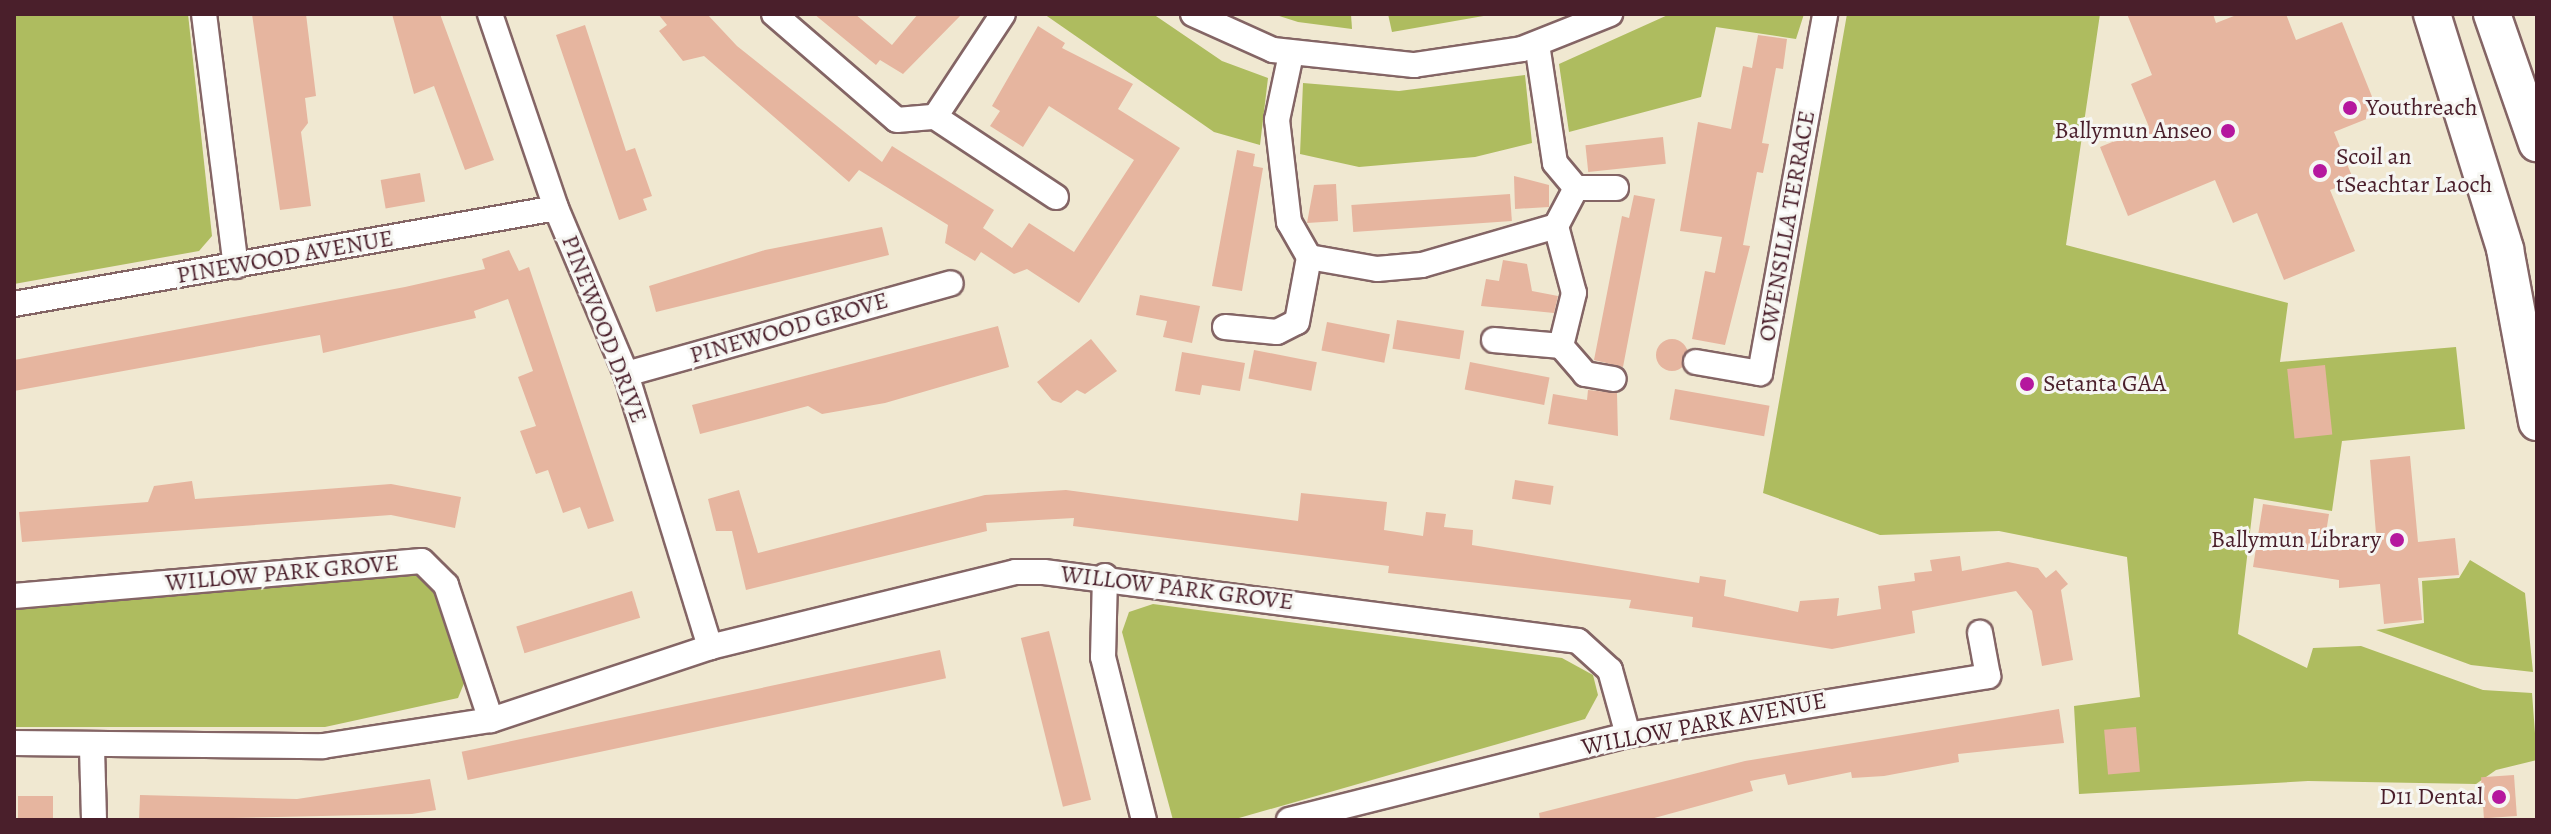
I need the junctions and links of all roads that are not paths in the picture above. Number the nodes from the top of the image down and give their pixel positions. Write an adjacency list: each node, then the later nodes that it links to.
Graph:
1 (204, 14): 21 (street)
2 (490, 14): 18 (street, PINEWOOD DRIVE)
3 (774, 14): 13 (street)
4 (1003, 14): 13 (street)
5 (1193, 14): 12 (street)
6 (1610, 14): 10 (street)
7 (1825, 14): 27 (street, OWENSILLA TERRACE)
8 (2432, 14): 30 (main road)
9 (2492, 14): 14 (main road)
10 (1559, 24): 11 (street)
11 (1537, 44): 12 (street); 15 (street)
12 (1291, 54): 20 (street)
13 (935, 117): 17 (street)
14 (2537, 143)
15 (1576, 188): 16 (street); 19 (street)
16 (1616, 188)
17 (1056, 197)
18 (556, 208): 21 (street, PINEWOOD AVENUE); 28 (street, PINEWOOD DRIVE)
19 (1556, 226): 20 (street); 26 (street)
20 (1309, 257): 24 (street)
21 (236, 266): 23 (street, PINEWOOD AVENUE)
22 (951, 283): 28 (street, PINEWOOD GROVE)
23 (14, 304)
24 (1225, 327)
25 (1494, 340): 26 (street)
26 (1561, 346): 29 (street)
27 (1696, 362)
28 (626, 374): 34 (street, PINEWOOD DRIVE)
29 (1614, 379)
30 (2537, 422)
31 (1105, 576): 34 (street, WILLOW PARK GROVE); 36 (street, WILLOW PARK GROVE); 41 (street)
32 (14, 596): 35 (street, WILLOW PARK GROVE)
33 (1980, 633): 36 (street, WILLOW PARK AVENUE)
34 (710, 647): 35 (street, WILLOW PARK GROVE)
35 (491, 720): 38 (street, WILLOW PARK GROVE)
36 (1628, 735): 39 (street, WILLOW PARK AVENUE)
37 (14, 743): 38 (street, WILLOW PARK GROVE)
38 (92, 748): 40 (street)
39 (1383, 811): 42 (street, WILLOW PARK AVENUE)
40 (94, 820)
41 (1144, 820)
42 (1289, 820)

